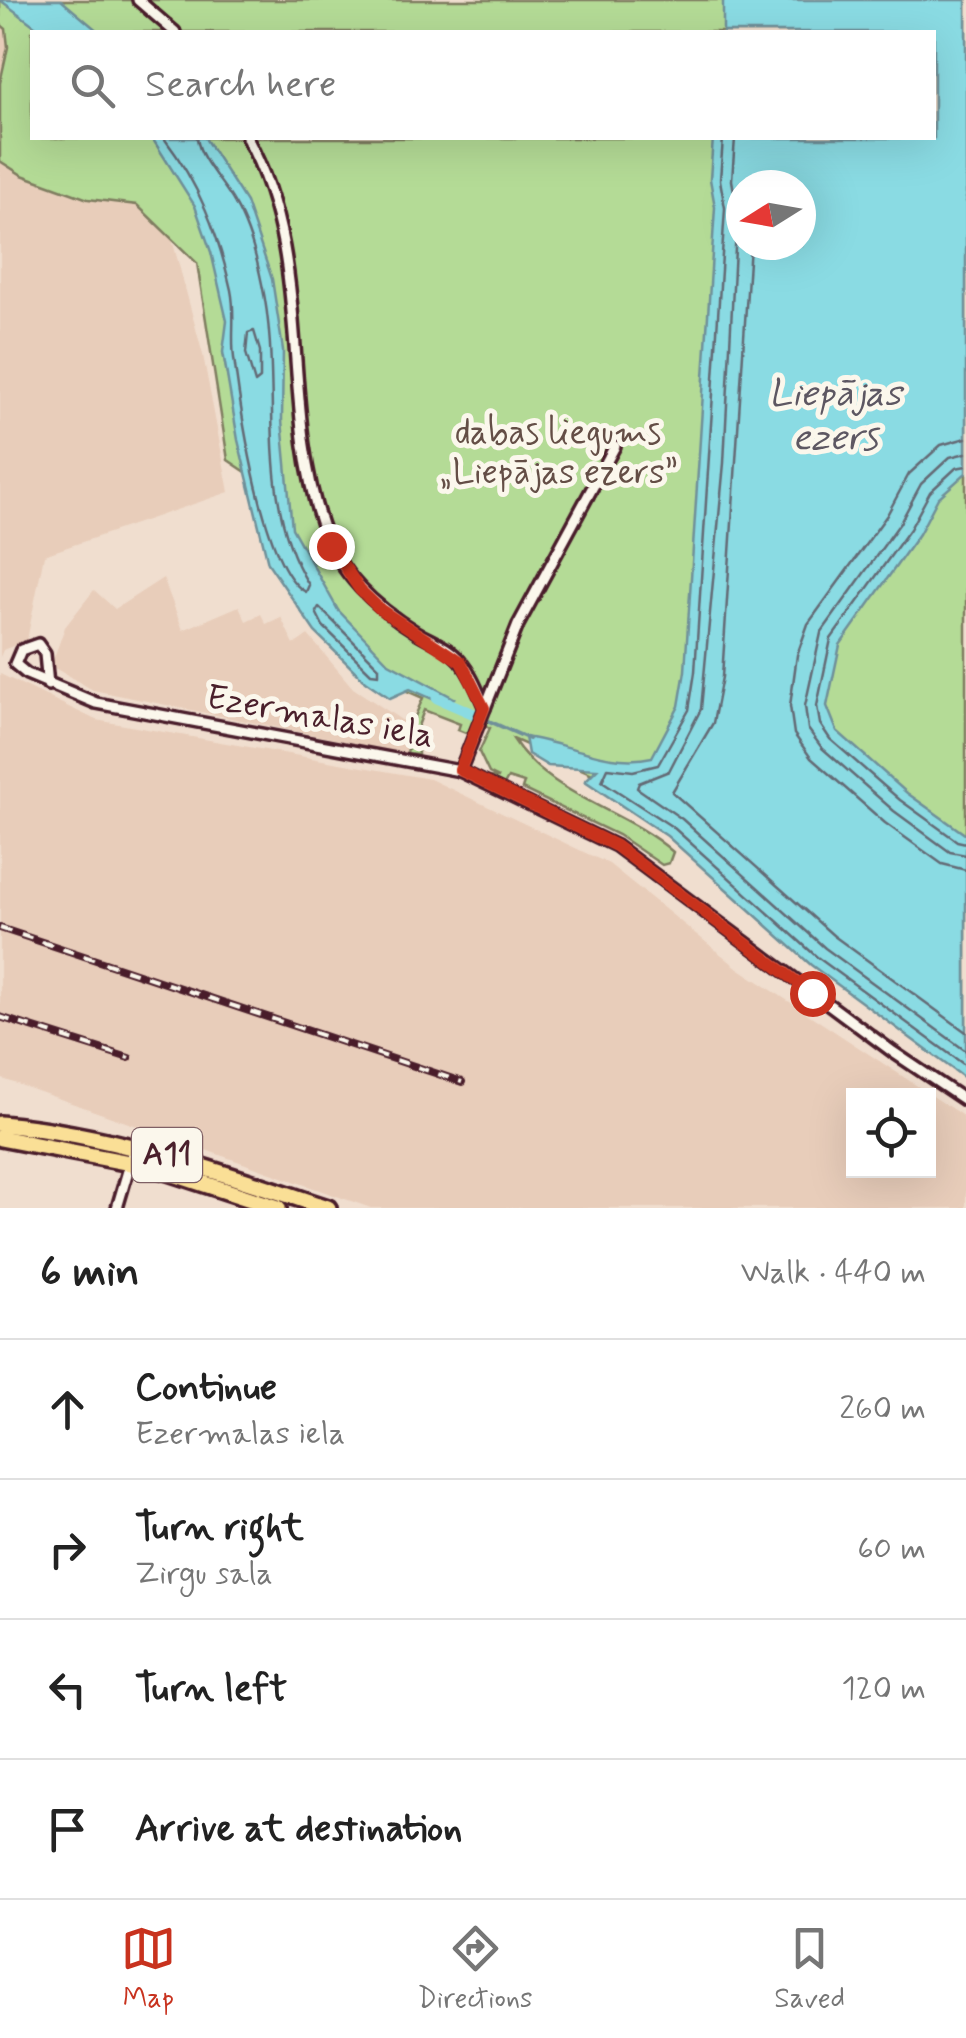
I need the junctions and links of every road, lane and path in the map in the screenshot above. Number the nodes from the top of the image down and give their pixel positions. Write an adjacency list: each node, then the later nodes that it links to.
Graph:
1 (138, 0): 2 (street)
2 (173, 30)
3 (249, 140): 6 (street)
4 (615, 446): 6 (street)
5 (48, 685): 5 (street, Ezermalas iela); 7 (street, Ezermalas iela)
6 (484, 708): 7 (street)
7 (460, 770): 8 (street, Ezermalas iela)
8 (966, 1101)
9 (0, 1124): 11 (highway, A11)
10 (0, 1138): 11 (highway, A11)
11 (133, 1155): 12 (street); 13 (highway, A11); 14 (highway, A11)
12 (116, 1208)
13 (278, 1208)
14 (328, 1208)

